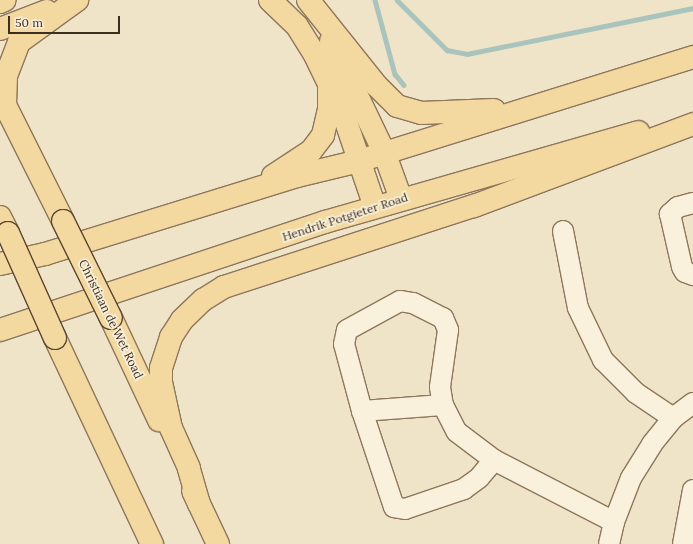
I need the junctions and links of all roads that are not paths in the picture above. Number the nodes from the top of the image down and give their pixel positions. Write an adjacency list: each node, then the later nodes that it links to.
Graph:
1 (5, 0): 4 (main road)
2 (77, 0): 6 (main road); 9 (main road)
3 (270, 0): 8 (main road)
4 (0, 2)
5 (314, 8): 10 (main road); 13 (main road)
6 (0, 30)
7 (693, 57): 10 (main road)
8 (328, 85): 14 (main road); 15 (main road)
9 (2, 100): 30 (main road, Christiaan de Wet Road, bridge)
10 (531, 108): 13 (main road)
11 (693, 117): 16 (main road, Hendrik Potgieter Road)
12 (693, 124): 30 (main road)
13 (384, 152): 14 (main road); 16 (main road)
14 (359, 161): 15 (main road); 18 (main road)
15 (244, 194): 21 (main road)
16 (401, 199): 18 (main road, Hendrik Potgieter Road)
17 (693, 203): 22 (street)
18 (375, 207): 23 (main road, Hendrik Potgieter Road)
19 (4, 225): 32 (main road, bridge)
20 (563, 231): 27 (street)
21 (0, 264)
22 (693, 275)
23 (0, 330)
24 (693, 403): 27 (street)
25 (443, 405): 26 (street); 26 (street); 28 (street)
26 (362, 411): 28 (street)
27 (673, 418): 31 (street)
28 (494, 460): 31 (street)
29 (693, 490): 35 (street)
30 (199, 504): 33 (main road, Christiaan de Wet Road)
31 (614, 522): 34 (street)
32 (152, 544)
33 (218, 544)
34 (609, 544)
35 (683, 544)

